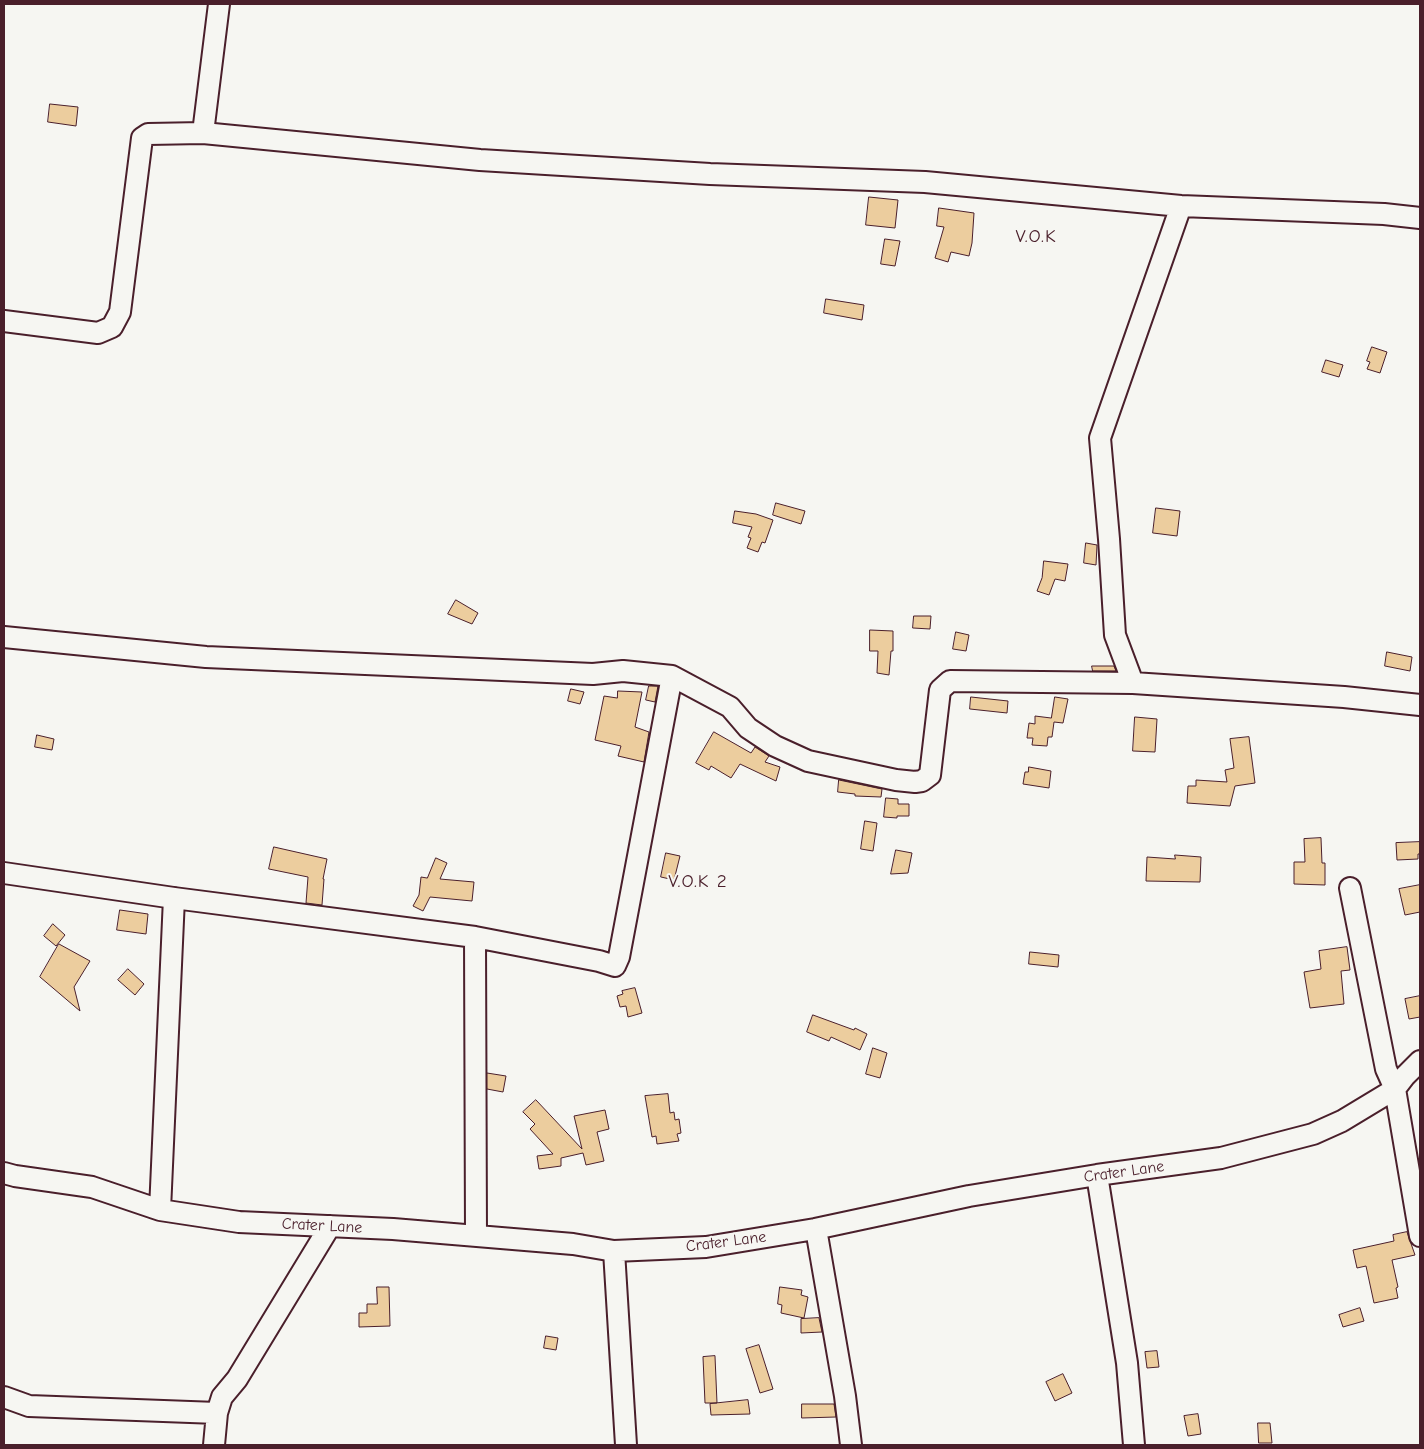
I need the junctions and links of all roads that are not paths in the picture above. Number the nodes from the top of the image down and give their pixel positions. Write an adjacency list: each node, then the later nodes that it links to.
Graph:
1 (219, 4): 2 (street)
2 (203, 133): 3 (street); 5 (street)
3 (1181, 206): 4 (street); 8 (street)
4 (1420, 218)
5 (4, 321)
6 (4, 637): 7 (street)
7 (672, 676): 8 (street); 13 (street)
8 (1134, 683): 9 (street)
9 (1420, 705)
10 (4, 873): 12 (street)
11 (1350, 888): 15 (street)
12 (174, 898): 13 (street); 18 (street)
13 (475, 937): 21 (street)
14 (1420, 1061): 15 (street, Crater Lane)
15 (1394, 1089): 17 (street, Crater Lane); 22 (street)
16 (4, 1172): 18 (street, Crater Lane)
17 (1097, 1175): 20 (street, Crater Lane); 29 (street)
18 (160, 1210): 19 (street, Crater Lane)
19 (330, 1226): 21 (street, Crater Lane); 25 (street)
20 (816, 1229): 23 (street, Crater Lane); 28 (street)
21 (476, 1236): 23 (street, Crater Lane)
22 (1420, 1236)
23 (614, 1251): 27 (street)
24 (4, 1397): 25 (street)
25 (217, 1413): 26 (street)
26 (214, 1445)
27 (626, 1445)
28 (851, 1445)
29 (1134, 1445)

